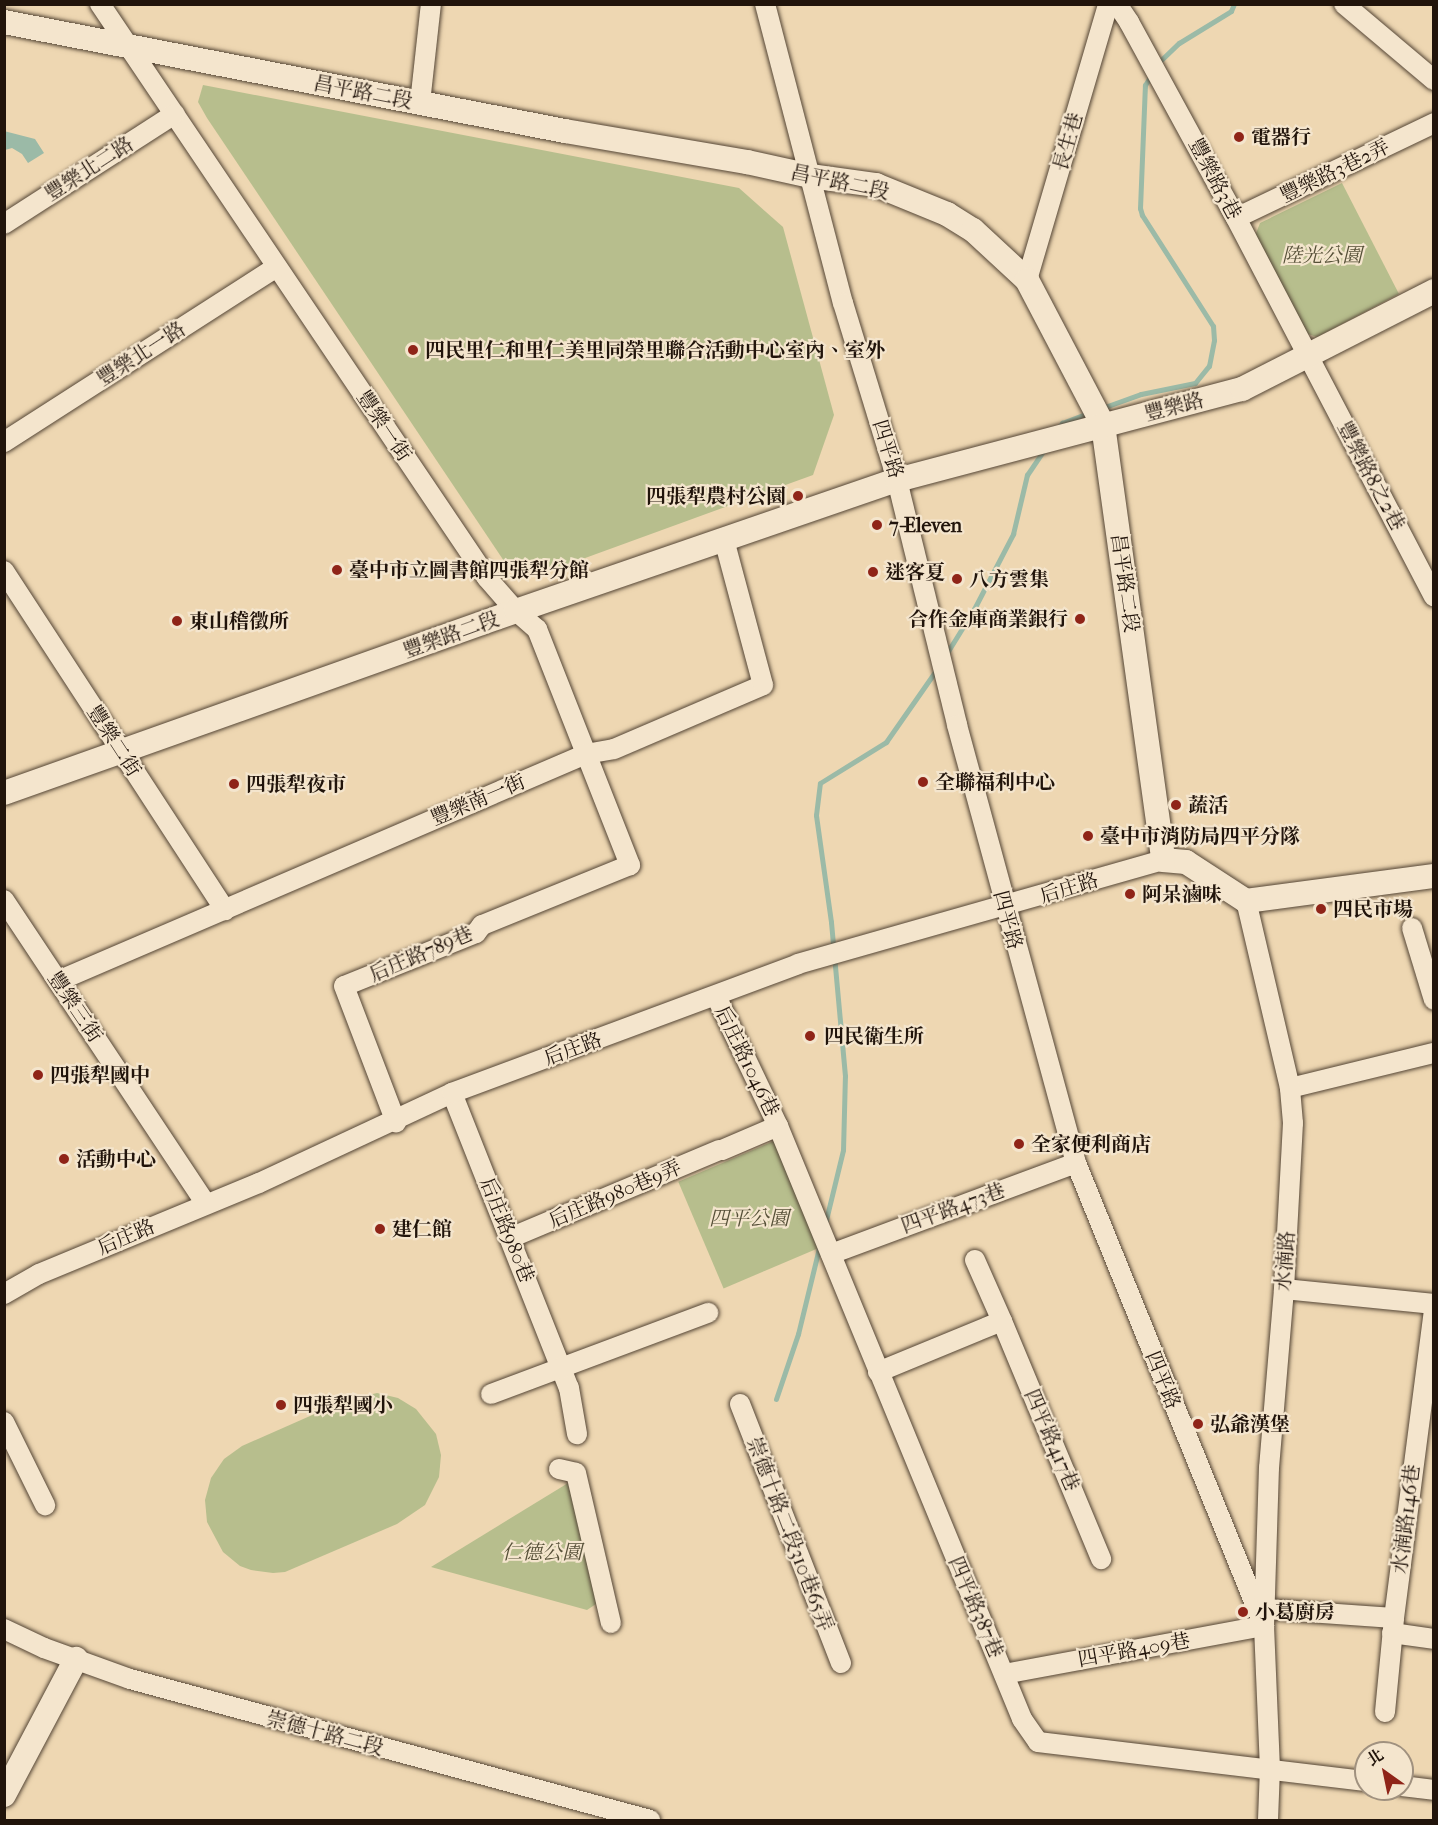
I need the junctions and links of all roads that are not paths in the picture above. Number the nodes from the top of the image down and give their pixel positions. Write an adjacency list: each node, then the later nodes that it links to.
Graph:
1 (100, 4): 8 (street, 豐樂一街)
2 (431, 4): 10 (street)
3 (765, 4): 13 (street, 四平路)
4 (1108, 4): 17 (street, 長生巷)
5 (1117, 4): 14 (street, 豐樂路3巷)
6 (1344, 4): 9 (street)
7 (4, 22): 8 (street, 昌平路二段)
8 (127, 46): 10 (street, 昌平路二段); 11 (street, 豐樂一街)
9 (1434, 80)
10 (420, 102): 13 (street, 昌平路二段)
11 (174, 114): 15 (street, 豐樂北二路); 16 (street, 豐樂一街)
12 (1434, 123): 14 (street, 豐樂路3巷2弄)
13 (810, 176): 17 (street, 昌平路二段); 22 (street, 四平路)
14 (1236, 218): 19 (street, 豐樂路3巷)
15 (4, 224)
16 (277, 267): 21 (street, 豐樂北一路); 26 (street, 豐樂一街)
17 (1027, 280): 20 (street, 昌平路二段)
18 (1434, 291): 19 (street, 豐樂路)
19 (1308, 356): 20 (street, 豐樂路); 25 (street, 豐樂路8之2巷)
20 (1103, 425): 22 (street, 豐樂路); 30 (street, 昌平路二段)
21 (4, 442)
22 (897, 480): 23 (street, 豐樂路二段); 35 (street, 四平路)
23 (724, 539): 26 (street, 豐樂路二段); 28 (street, 豐樂南一街)
24 (4, 571): 27 (street, 豐樂二街)
25 (1434, 596)
26 (516, 611): 27 (street, 豐樂路二段); 28 (street, 豐樂一街)
27 (122, 753): 29 (street, 豐樂路二段); 36 (street, 豐樂二街)
28 (586, 754): 31 (street, 豐樂一街); 36 (street, 豐樂南一街)
29 (4, 793)
30 (1163, 860): 34 (street); 35 (street, 后庄路)
31 (630, 865): 44 (street, 后庄路789巷)
32 (1434, 876): 34 (street)
33 (4, 900): 38 (street, 豐樂三街)
34 (1246, 901): 42 (street, 水湳路)
35 (1005, 907): 39 (street, 后庄路); 47 (street, 四平路)
36 (225, 910): 38 (street, 豐樂南一街)
37 (1412, 928): 40 (street)
38 (58, 981): 48 (street, 豐樂三街)
39 (716, 996): 43 (street, 后庄路); 45 (street, 后庄路1046巷)
40 (1434, 1000)
41 (1434, 1053): 42 (street)
42 (1290, 1088): 52 (street, 水湳路)
43 (452, 1093): 44 (street, 后庄路); 49 (street, 后庄路980巷)
44 (396, 1122): 48 (street, 后庄路)
45 (778, 1126): 46 (street, 后庄路1046巷); 50 (street, 后庄路1046巷)
46 (721, 1150): 49 (street, 后庄路980巷9弄)
47 (1076, 1163): 50 (street, 四平路473巷); 67 (street, 四平路)
48 (206, 1204): 53 (street, 后庄路)
49 (510, 1238): 58 (street, 后庄路980巷)
50 (831, 1254): 59 (street, 四平路387巷)
51 (975, 1260): 57 (street, 四平路417巷)
52 (1284, 1289): 54 (street); 67 (street, 水湳路)
53 (4, 1294)
54 (1434, 1304)
55 (708, 1312): 58 (street)
56 (1434, 1312): 69 (street, 水湳路146巷)
57 (1002, 1321): 59 (street); 66 (street, 四平路417巷)
58 (560, 1367): 60 (street); 63 (street, 后庄路980巷)
59 (878, 1372): 74 (street, 四平路387巷)
60 (491, 1394)
61 (740, 1404): 73 (street, 崇德十路二段310巷65弄)
62 (4, 1422): 65 (street)
63 (577, 1434)
64 (559, 1469): 68 (street)
65 (45, 1505)
66 (1101, 1559)
67 (1265, 1618): 69 (street, 四平路409巷); 74 (street, 四平路409巷); 76 (street, 四平路)
68 (611, 1623)
69 (1393, 1625): 71 (street, 四平路409巷); 75 (street, 水湳路146巷)
70 (4, 1629): 72 (street, 崇德十路二段)
71 (1434, 1639)
72 (76, 1659): 80 (street); 81 (street, 崇德十路二段)
73 (841, 1663)
74 (1004, 1674): 76 (street, 四平路387巷)
75 (1385, 1712)
76 (1270, 1768): 77 (street); 82 (street, 四平路)
77 (1354, 1779)
78 (1414, 1787): 79 (street)
79 (1434, 1790)
80 (4, 1795)
81 (650, 1821)
82 (1268, 1821)

